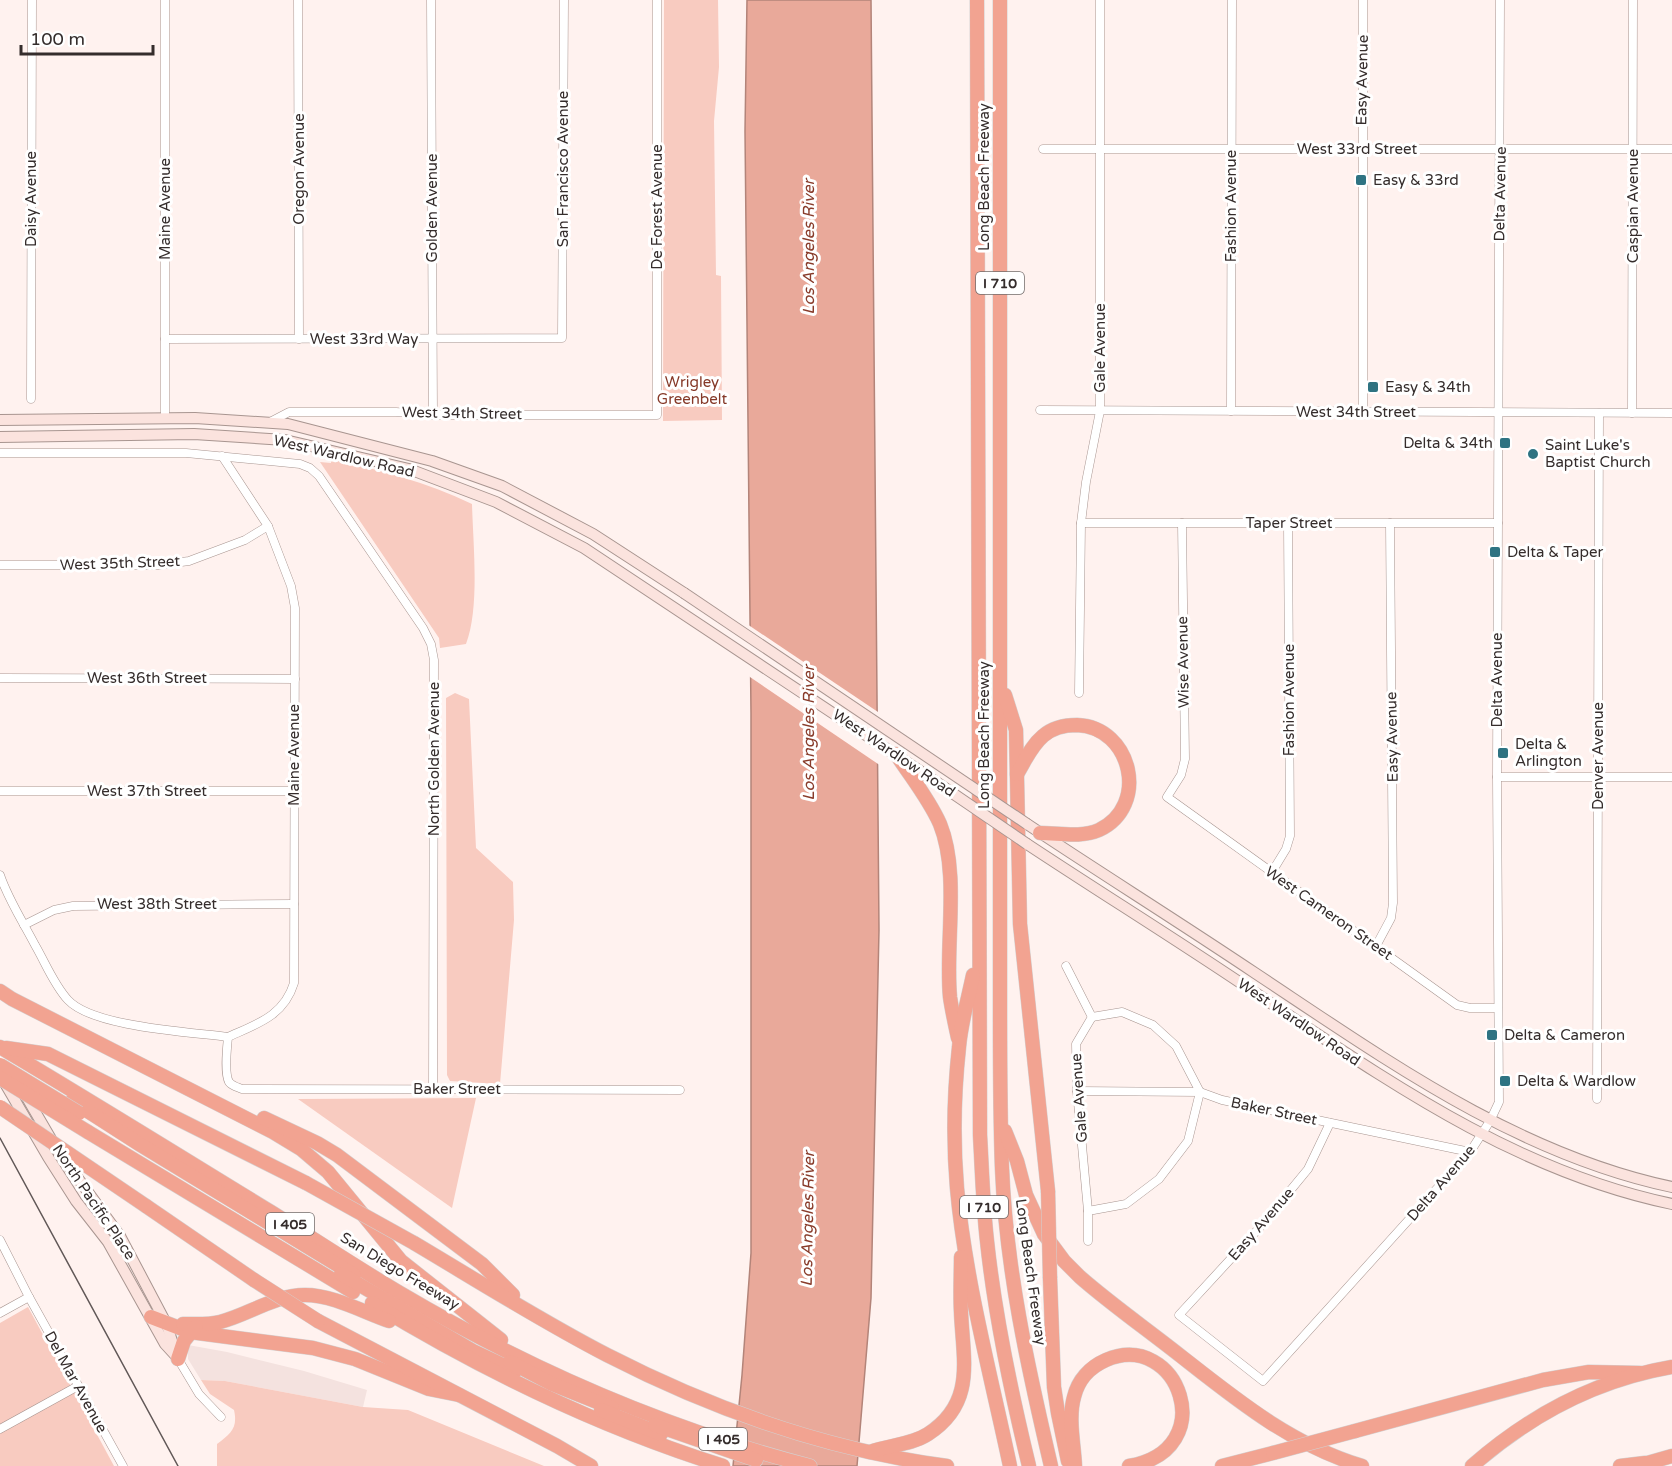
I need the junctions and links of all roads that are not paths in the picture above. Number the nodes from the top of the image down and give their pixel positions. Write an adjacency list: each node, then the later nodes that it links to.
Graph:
1 (32, 0): 25 (street, Daisy Avenue)
2 (165, 0): 22 (street, Maine Avenue)
3 (298, 0): 23 (street, Oregon Avenue)
4 (431, 0): 24 (street, Golden Avenue)
5 (564, 0): 21 (street, San Francisco Avenue)
6 (657, 0): 35 (street, De Forest Avenue)
7 (977, 0): 67 (highway, Long Beach Freeway / I 710)
8 (1000, 0): 52 (highway, Long Beach Freeway / I 710)
9 (1100, 0): 15 (street, Gale Avenue)
10 (1232, 0): 16 (street, Fashion Avenue)
11 (1363, 0): 17 (street, Easy Avenue)
12 (1500, 0): 18 (street, Delta Avenue)
13 (1633, 0): 19 (street, Caspian Avenue)
14 (1043, 149): 15 (street, West 33rd Street)
15 (1100, 149): 16 (street, West 33rd Street); 27 (street, Gale Avenue)
16 (1232, 149): 17 (street, West 33rd Street); 28 (street, Fashion Avenue)
17 (1362, 149): 18 (street, West 33rd Street); 29 (street, Easy Avenue)
18 (1500, 149): 19 (street, West 33rd Street); 30 (street, Delta Avenue)
19 (1633, 149): 20 (street, West 33rd Street); 32 (street, Caspian Avenue)
20 (1672, 149)
21 (562, 338): 24 (street, West 33rd Way)
22 (165, 339): 23 (street, West 33rd Way); 36 (street, Maine Avenue)
23 (299, 339): 24 (street, West 33rd Way)
24 (432, 339): 34 (street, Golden Avenue)
25 (31, 399)
26 (1040, 410): 27 (street, West 34th Street)
27 (1100, 411): 28 (street, West 34th Street); 43 (street, Gale Avenue)
28 (1231, 411): 29 (street, West 34th Street)
29 (1363, 412): 30 (street, West 34th Street)
30 (1498, 412): 31 (street, West 34th Street); 47 (street, Delta Avenue)
31 (1599, 413): 32 (street, West 34th Street); 57 (street, Denver Avenue)
32 (1632, 413): 33 (street, West 34th Street)
33 (1672, 413)
34 (433, 415): 35 (street, West 34th Street); 38 (street, West 34th Street)
35 (657, 415)
36 (165, 419): 37 (main road, West Wardlow Road); 38 (main road, West Wardlow Road)
37 (0, 420)
38 (269, 423): 62 (main road, West Wardlow Road, bridge)
39 (0, 436): 54 (main road, West Wardlow Road)
40 (0, 453): 41 (street, West Wardlow Road)
41 (222, 456): 42 (street, West Wardlow Road); 48 (street, Maine Avenue)
42 (310, 468): 80 (street, North Golden Avenue)
43 (1081, 523): 44 (street, Taper Street); 53 (street, Gale Avenue)
44 (1182, 523): 45 (street, Taper Street); 61 (street, Wise Avenue)
45 (1288, 523): 46 (street, Taper Street); 63 (street, Fashion Avenue)
46 (1390, 523): 47 (street, Taper Street); 68 (street, Easy Avenue)
47 (1498, 523): 56 (street, Delta Avenue)
48 (268, 526): 49 (street, West 35th Street); 51 (street, Maine Avenue)
49 (0, 566)
50 (0, 678): 51 (street, West 36th Street)
51 (295, 679): 60 (street, Maine Avenue)
52 (1000, 680): 55 (highway); 87 (highway, Long Beach Freeway / I 710)
53 (1079, 693)
54 (896, 754): 74 (highway); 89 (main road, West Wardlow Road, bridge)
55 (1017, 774): 62 (highway); 127 (highway, bridge)
56 (1497, 777): 57 (street); 71 (street, Delta Avenue)
57 (1598, 777): 58 (street); 84 (street, Denver Avenue)
58 (1672, 777)
59 (0, 791): 60 (street, West 37th Street)
60 (294, 791): 65 (street, Maine Avenue)
61 (1167, 797): 63 (street, West Cameron Street)
62 (1040, 833): 86 (main road, West Wardlow Road)
63 (1272, 872): 68 (street, West Cameron Street)
64 (0, 875): 66 (street)
65 (294, 904): 66 (street, West 38th Street); 73 (street, Maine Avenue)
66 (24, 925): 73 (street)
67 (979, 944): 74 (highway); 125 (highway, Long Beach Freeway / I 710)
68 (1376, 946): 71 (street, West Cameron Street)
69 (1066, 966): 72 (street)
70 (0, 991): 78 (highway)
71 (1498, 1008): 86 (street, Delta Avenue)
72 (1092, 1017): 82 (street, Gale Avenue); 83 (street)
73 (228, 1037): 80 (street, Baker Street)
74 (959, 1045): 94 (highway)
75 (0, 1048): 98 (highway, bridge); 101 (main road, North Pacific Place); 105 (highway, San Diego Freeway / I 405)
76 (0, 1056): 112 (highway)
77 (0, 1065): 112 (highway, bridge)
78 (156, 1071): 98 (highway); 105 (highway)
79 (0, 1076): 100 (main road, North Pacific Place); 103 (highway, San Diego Freeway / I 405, bridge)
80 (433, 1089): 81 (street, Baker Street)
81 (680, 1090)
82 (1077, 1091): 83 (street, Baker Street); 93 (street, Gale Avenue)
83 (1200, 1092): 88 (street, Baker Street); 93 (street)
84 (1597, 1099)
85 (0, 1107): 110 (highway, bridge)
86 (1490, 1120): 89 (street, Delta Avenue); 91 (main road, West Wardlow Road)
87 (1002, 1123): 126 (highway, Long Beach Freeway / I 710); 131 (highway)
88 (1330, 1123): 90 (street, Baker Street); 108 (street, Easy Avenue)
89 (1482, 1135): 90 (street, Delta Avenue); 92 (main road, West Wardlow Road)
90 (1470, 1152): 108 (street, Delta Avenue)
91 (1672, 1187)
92 (1672, 1204)
93 (1088, 1211): 96 (street, Gale Avenue)
94 (961, 1222): 114 (highway); 124 (highway)
95 (0, 1240): 97 (street, Del Mar Avenue)
96 (1088, 1241)
97 (29, 1297): 99 (street); 109 (street, Del Mar Avenue)
98 (530, 1311): 114 (highway)
99 (0, 1313)
100 (151, 1317): 101 (highway); 104 (main road, North Pacific Place)
101 (166, 1323): 102 (highway); 104 (main road, North Pacific Place)
102 (194, 1328): 103 (highway); 104 (highway); 110 (highway)
103 (419, 1332): 112 (highway, San Diego Freeway / I 405)
104 (178, 1359): 111 (street, North Pacific Place)
105 (523, 1359): 112 (highway, San Diego Freeway / I 405)
106 (1672, 1367): 107 (highway)
107 (1640, 1373): 130 (highway, bridge); 132 (highway)
108 (1263, 1382)
109 (78, 1386): 113 (street); 117 (street, Del Mar Avenue)
110 (459, 1395): 118 (highway)
111 (221, 1418)
112 (638, 1422): 119 (highway, San Diego Freeway / I 405); 120 (highway); 121 (highway); 122 (highway, San Diego Freeway / I 405)
113 (0, 1429)
114 (868, 1453): 123 (highway)
115 (1672, 1456): 116 (highway)
116 (1643, 1464): 133 (highway)
117 (123, 1466)
118 (591, 1466)
119 (723, 1466)
120 (757, 1466)
121 (776, 1466)
122 (810, 1466)
123 (947, 1466)
124 (1010, 1466)
125 (1029, 1466)
126 (1051, 1466)
127 (1070, 1466)
128 (1075, 1466): 129 (highway)
129 (1129, 1466)
130 (1222, 1466)
131 (1362, 1466)
132 (1472, 1466)
133 (1620, 1466)

